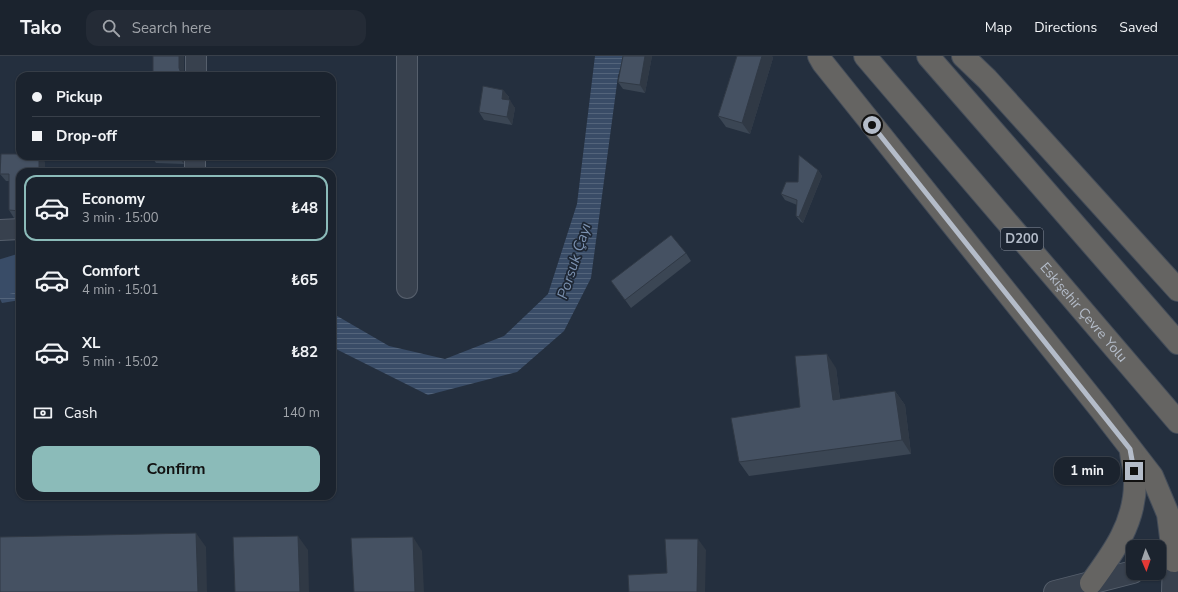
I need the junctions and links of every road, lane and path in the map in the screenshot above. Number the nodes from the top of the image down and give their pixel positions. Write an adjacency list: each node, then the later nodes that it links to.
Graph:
1 (196, 56): 7 (street)
2 (407, 56): 10 (street)
3 (819, 56): 14 (highway)
4 (865, 56): 13 (highway, Eskişehir Çevre Yolu / D200)
5 (928, 56): 12 (highway)
6 (963, 56): 11 (highway)
7 (196, 72)
8 (16, 229): 9 (street)
9 (0, 230)
10 (407, 288)
11 (1178, 290)
12 (1178, 343)
13 (1178, 422)
14 (1130, 449): 15 (highway); 17 (highway)
15 (1170, 562): 19 (street)
16 (1126, 574): 17 (street)
17 (1091, 584): 18 (street)
18 (1055, 592)
19 (1173, 592)

